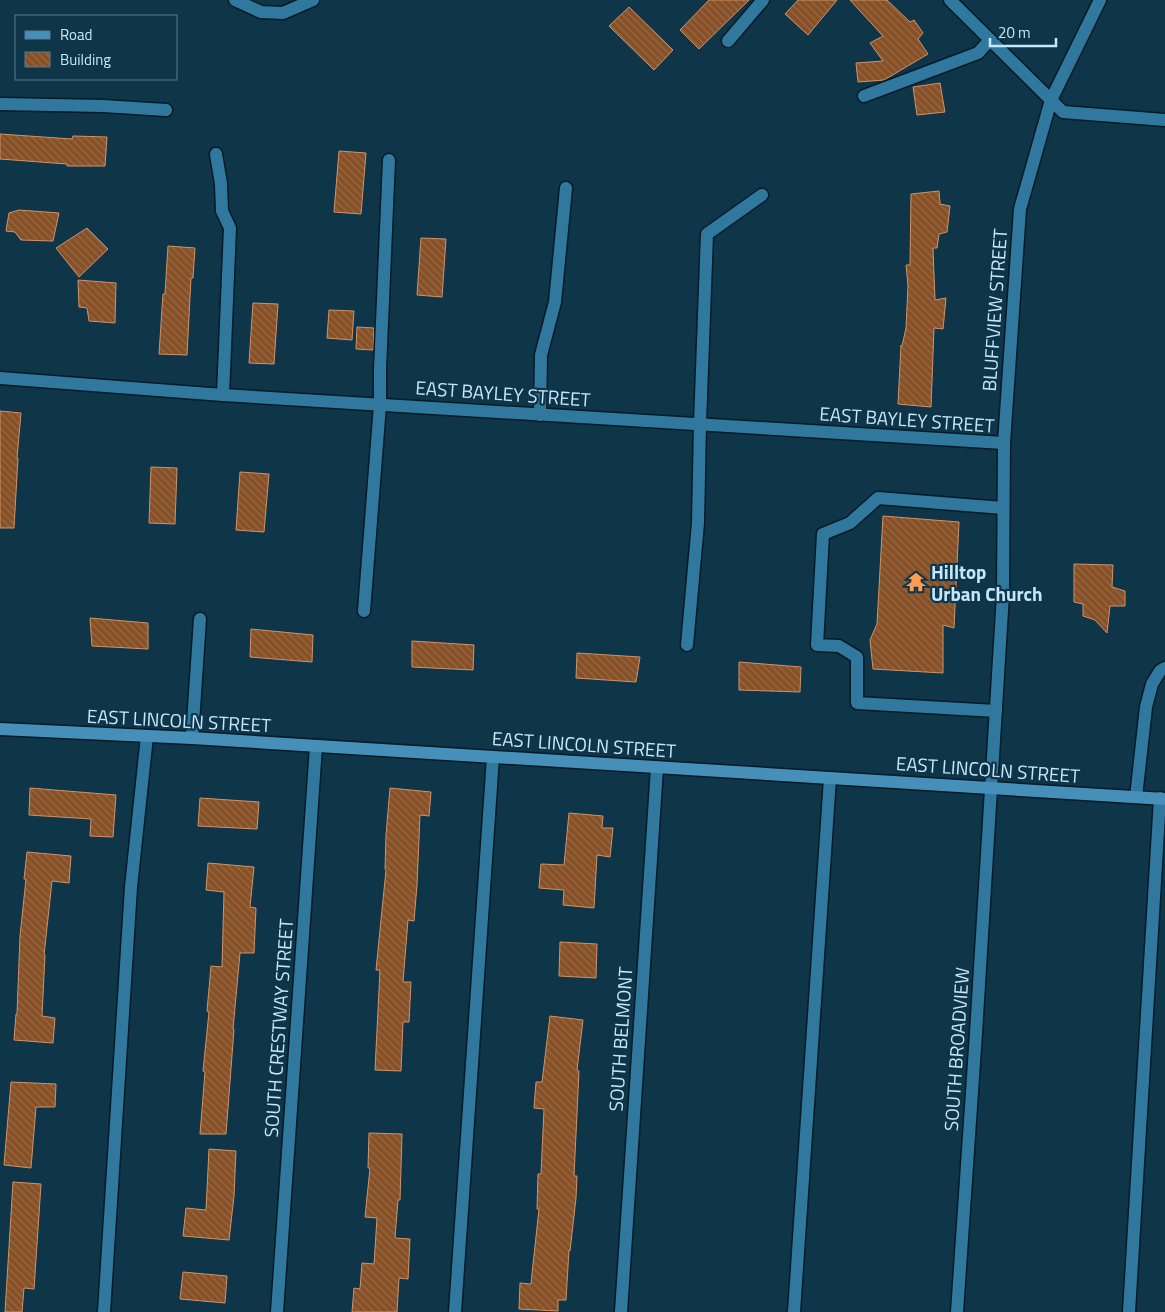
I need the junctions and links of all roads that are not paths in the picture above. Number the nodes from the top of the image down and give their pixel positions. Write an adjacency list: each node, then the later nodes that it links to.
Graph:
1 (235, 0): 2 (street)
2 (313, 0)
3 (763, 0): 7 (street)
4 (950, 0): 6 (street)
5 (1100, 0): 9 (street, BLUFFVIEW STREET)
6 (990, 40): 8 (street); 9 (street)
7 (728, 41)
8 (864, 96)
9 (1051, 100): 12 (street); 22 (street, BLUFFVIEW STREET)
10 (0, 104): 11 (street)
11 (166, 110)
12 (1165, 120)
13 (216, 154): 18 (street)
14 (389, 160): 19 (street)
15 (566, 188): 20 (street)
16 (762, 195): 21 (street)
17 (0, 378): 18 (street, EAST BAYLEY STREET)
18 (223, 395): 19 (street, EAST BAYLEY STREET)
19 (380, 405): 20 (street, EAST BAYLEY STREET); 24 (street)
20 (540, 415): 21 (street, EAST BAYLEY STREET)
21 (700, 424): 22 (street, EAST BAYLEY STREET); 26 (street)
22 (1004, 443): 23 (street, BLUFFVIEW STREET)
23 (1003, 508): 28 (street, BLUFFVIEW STREET); 28 (street)
24 (364, 611)
25 (200, 619): 31 (street)
26 (687, 645)
27 (1165, 668): 37 (street)
28 (996, 711): 36 (street, BLUFFVIEW STREET)
29 (0, 729): 30 (street, EAST LINCOLN STREET)
30 (147, 736): 31 (street, EAST LINCOLN STREET); 39 (street)
31 (192, 738): 32 (street, EAST LINCOLN STREET)
32 (316, 746): 33 (street, EAST LINCOLN STREET); 40 (street, SOUTH CRESTWAY STREET)
33 (493, 757): 34 (street, EAST LINCOLN STREET); 41 (street)
34 (657, 768): 35 (street, EAST LINCOLN STREET); 42 (street, SOUTH BELMONT)
35 (830, 778): 36 (street, EAST LINCOLN STREET); 43 (street)
36 (991, 788): 37 (street, EAST LINCOLN STREET); 44 (street, SOUTH BROADVIEW)
37 (1136, 797): 38 (street, EAST LINCOLN STREET)
38 (1163, 798): 45 (street)
39 (104, 1312)
40 (277, 1312)
41 (455, 1312)
42 (620, 1312)
43 (794, 1312)
44 (957, 1312)
45 (1129, 1312)

